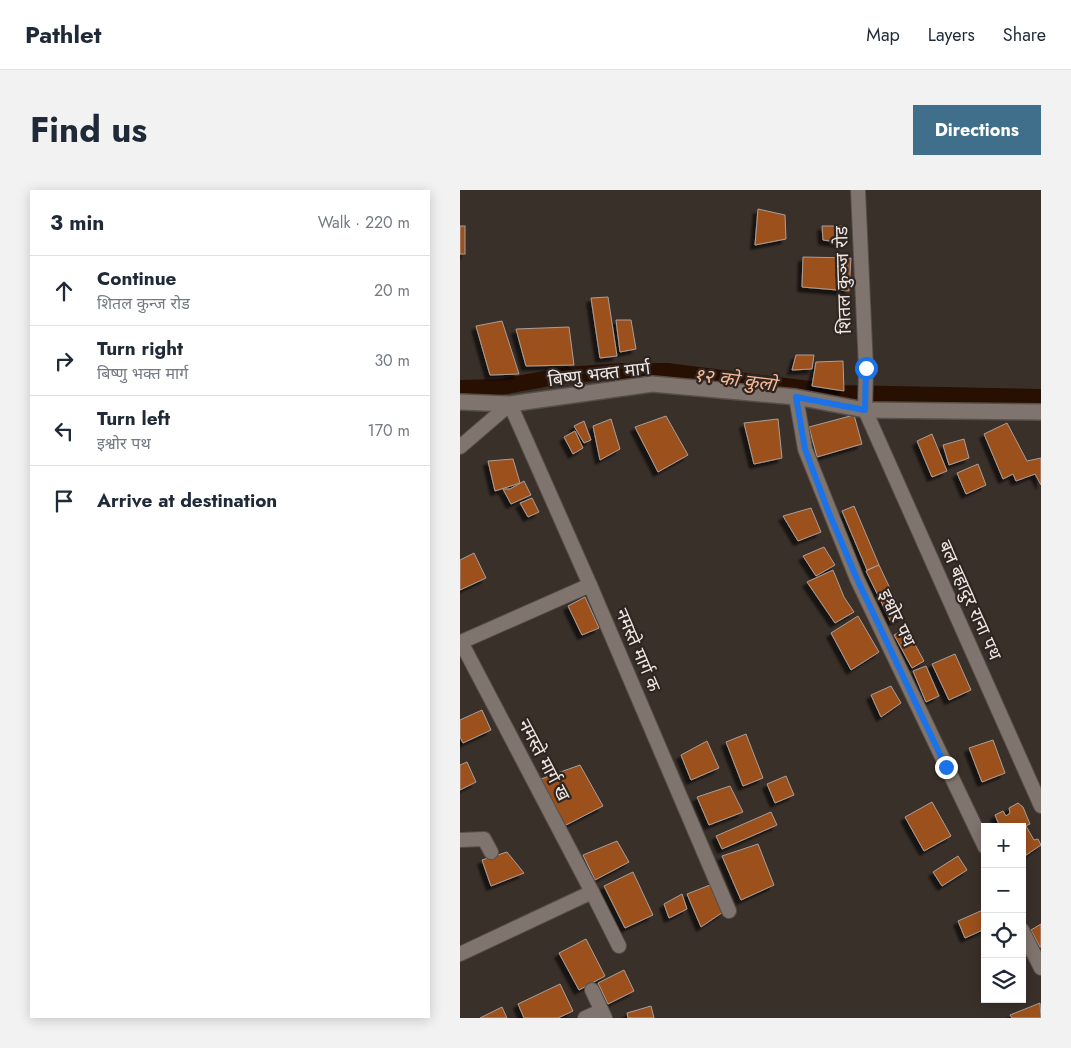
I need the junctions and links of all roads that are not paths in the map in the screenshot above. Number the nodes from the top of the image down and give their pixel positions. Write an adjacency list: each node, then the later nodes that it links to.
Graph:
1 (858, 190): 5 (street, शितल कुञ्ज रोड)
2 (796, 397): 4 (street, बिष्णु भक्त मार्ग); 5 (street, बिष्णु भक्त मार्ग); 10 (street, इश्वोर पथ)
3 (460, 402): 4 (street, बिष्णु भक्त मार्ग)
4 (510, 404): 7 (street); 8 (street, नमस्ते मार्ग क)
5 (865, 410): 6 (street, बिष्णु भक्त मार्ग); 9 (street, बल बहादुर राना पथ)
6 (1041, 412)
7 (460, 447)
8 (590, 584): 13 (street, नमस्ते मार्ग ख); 14 (street, नमस्ते मार्ग क)
9 (1041, 806)
10 (981, 839)
11 (460, 840): 12 (street)
12 (491, 852)
13 (592, 892): 16 (street); 17 (street)
14 (729, 911)
15 (1026, 938): 18 (street)
16 (619, 946)
17 (460, 954)
18 (1041, 968)
19 (592, 990): 20 (street)
20 (603, 1014): 21 (street)
21 (585, 1018)

